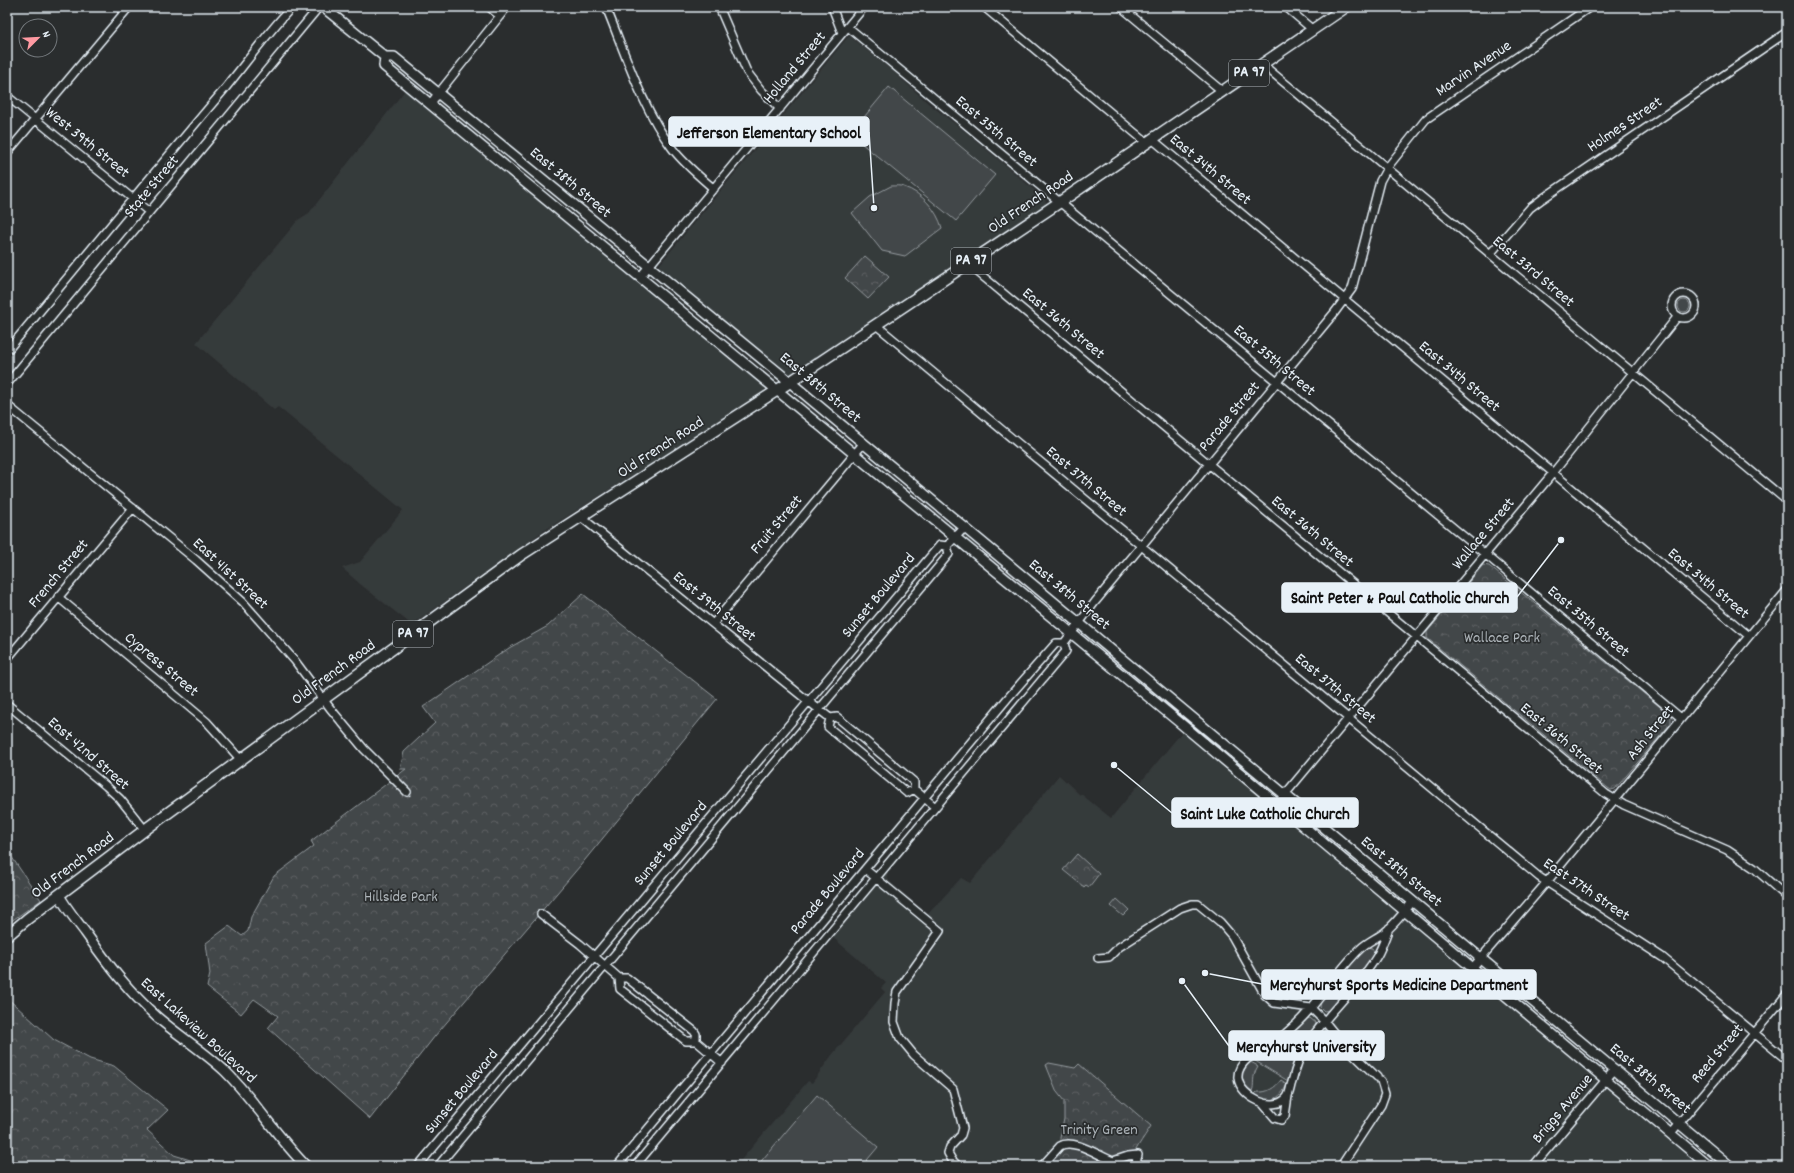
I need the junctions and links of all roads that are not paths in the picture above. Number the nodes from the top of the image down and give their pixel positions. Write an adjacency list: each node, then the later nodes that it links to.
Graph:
1 (128, 7): 28 (street)
2 (292, 7): 33 (street, State Street)
3 (319, 7): 35 (street, State Street)
4 (323, 7): 21 (main road, East 38th Street)
5 (489, 7): 16 (street)
6 (507, 7): 16 (street)
7 (606, 7): 32 (street)
8 (719, 7): 27 (street)
9 (832, 7): 20 (street)
10 (864, 7): 17 (street, Holland Street)
11 (984, 7): 29 (street, East 34th Street)
12 (1121, 7): 23 (street)
13 (1286, 7): 18 (street)
14 (1346, 7): 18 (main road, Old French Road / PA 97)
15 (1590, 7): 31 (street, Marvin Avenue)
16 (500, 16): 24 (street)
17 (848, 27): 20 (street, Holland Street); 34 (street, East 35th Street)
18 (1313, 30): 22 (main road, Old French Road / PA 97)
19 (1787, 32): 36 (street, Holmes Street)
20 (842, 33): 27 (street, Holland Street)
21 (385, 57): 24 (main road, East 38th Street); 26 (main road, East 38th Street)
22 (1262, 64): 23 (main road, Old French Road / PA 97); 31 (street, East 33rd Street)
23 (1222, 91): 29 (main road, Old French Road / PA 97)
24 (438, 93): 26 (street); 38 (main road, East 38th Street)
25 (7, 96): 28 (street, West 39th Street)
26 (430, 104): 39 (main road, East 38th Street)
27 (780, 109): 32 (street, Holland Street)
28 (35, 119): 30 (street); 33 (street, West 39th Street)
29 (1150, 141): 34 (main road, Old French Road / PA 97); 40 (street, East 34th Street)
30 (7, 153)
31 (1387, 168): 36 (street, East 33rd Street); 40 (street, Parade Street)
32 (714, 189): 38 (street, Holland Street)
33 (133, 198): 35 (street, West 39th Street); 43 (street, State Street)
34 (1060, 202): 37 (main road, Old French Road / PA 97); 46 (street, East 35th Street)
35 (150, 212): 47 (street, State Street)
36 (1490, 254): 44 (street, East 33rd Street)
37 (968, 264): 42 (main road, Old French Road / PA 97); 52 (street, East 36th Street)
38 (649, 267): 39 (street, Holland Street); 45 (main road, East 38th Street)
39 (640, 277): 48 (main road, East 38th Street)
40 (1344, 300): 46 (street, Parade Street); 53 (street, East 34th Street)
41 (1678, 316): 44 (street, Wallace Street)
42 (876, 325): 45 (main road, Old French Road / PA 97); 60 (street, East 37th Street)
43 (7, 351)
44 (1634, 374): 53 (street, Wallace Street); 54 (street, East 33rd Street)
45 (790, 382): 48 (main road, Old French Road / PA 97); 50 (main road, East 38th Street)
46 (1277, 382): 52 (street, Parade Street); 61 (street, East 35th Street)
47 (7, 384)
48 (778, 390): 51 (main road, East 38th Street); 56 (main road, Old French Road / PA 97)
49 (7, 405): 55 (street, East 41st Street)
50 (863, 444): 51 (street, Fruit Street); 57 (main road, East 38th Street)
51 (854, 453): 58 (main road, East 38th Street); 64 (street, Fruit Street)
52 (1209, 464): 60 (street, Parade Street); 68 (street, East 36th Street)
53 (1553, 473): 61 (street, Wallace Street); 67 (street, East 34th Street)
54 (1787, 501)
55 (133, 508): 63 (street, French Street); 71 (street, East 41st Street)
56 (581, 517): 64 (street, East 39th Street); 71 (main road, Old French Road / PA 97)
57 (964, 528): 58 (street, Sunset Boulevard); 65 (main road, East 38th Street)
58 (955, 537): 59 (street, Sunset Boulevard); 66 (main road, East 38th Street)
59 (947, 546): 72 (street, Sunset Boulevard); 74 (street, Sunset Boulevard)
60 (1141, 546): 65 (street, Parade Street); 77 (street, East 37th Street)
61 (1485, 554): 68 (street, Wallace Street); 76 (street, East 35th Street)
62 (1787, 590): 67 (street, Ash Street)
63 (58, 597): 70 (street, French Street); 78 (street, Cypress Street)
64 (713, 624): 72 (street, East 39th Street)
65 (1079, 624): 66 (street, Parade Boulevard); 81 (main road, East 38th Street)
66 (1072, 633): 69 (street, Parade Boulevard); 84 (main road, East 38th Street)
67 (1749, 636): 76 (street, Ash Street)
68 (1416, 637): 77 (street, Wallace Street); 83 (street, East 36th Street)
69 (1064, 643): 82 (street, Parade Boulevard); 85 (street, Parade Boulevard)
70 (7, 659)
71 (323, 700): 78 (main road, Old French Road / PA 97); 80 (street, East 41st Street)
72 (809, 702): 74 (street, East 39th Street); 97 (street, Sunset Boulevard)
73 (7, 704): 86 (street, East 42nd Street)
74 (819, 709): 75 (street, East 39th Street); 100 (street, Sunset Boulevard)
75 (830, 718): 79 (street, East 39th Street); 79 (street, East 39th Street)
76 (1681, 718): 83 (street, Ash Street)
77 (1349, 719): 81 (street, Wallace Street); 89 (street, East 37th Street)
78 (241, 760): 86 (main road, Old French Road / PA 97)
79 (914, 789): 82 (street, East 39th Street)
80 (407, 792)
81 (1286, 795): 84 (street, Wallace Street); 92 (main road, East 38th Street)
82 (924, 798): 85 (street, East 39th Street); 87 (street, Parade Boulevard)
83 (1614, 800): 89 (street, Ash Street); 91 (street, East 36th Street)
84 (1278, 804): 93 (main road, East 38th Street)
85 (935, 807): 88 (street, Parade Boulevard)
86 (145, 830): 90 (main road, Old French Road / PA 97)
87 (865, 869): 88 (street); 108 (street, Parade Boulevard)
88 (876, 878): 110 (street, Parade Boulevard); 122 (street)
89 (1546, 883): 98 (street, Ash Street); 106 (street, East 37th Street)
90 (59, 895): 96 (main road, Old French Road / PA 97); 117 (main road, East Lakeview Boulevard)
91 (1787, 897)
92 (1413, 901): 93 (street); 98 (main road, East 38th Street)
93 (1405, 910): 95 (street); 101 (main road, East 38th Street)
94 (541, 914): 97 (street)
95 (1389, 928): 104 (street); 105 (street)
96 (7, 936)
97 (595, 956): 100 (street); 118 (street, Sunset Boulevard)
98 (1481, 957): 101 (street, Ash Street); 111 (main road, East 38th Street)
99 (1098, 958): 104 (street)
100 (605, 966): 102 (street); 119 (street, Sunset Boulevard)
101 (1473, 967): 112 (main road, East 38th Street)
102 (619, 978): 107 (street); 107 (street)
103 (1787, 994): 106 (street, Reed Street)
104 (1311, 1008): 105 (street); 114 (street)
105 (1325, 1022): 113 (street); 125 (street)
106 (1755, 1033): 109 (street, East 37th Street); 115 (street, Reed Street)
107 (696, 1041): 108 (street)
108 (710, 1053): 110 (street); 120 (street, Parade Boulevard)
109 (1787, 1060)
110 (722, 1063): 121 (street, Parade Boulevard)
111 (1615, 1070): 112 (street, Briggs Avenue); 115 (main road, East 38th Street)
112 (1606, 1079): 116 (main road, East 38th Street); 126 (street, Briggs Avenue)
113 (1288, 1096): 114 (street); 114 (street)
114 (1263, 1104)
115 (1679, 1123): 116 (street, Reed Street); 128 (main road, East 38th Street)
116 (1670, 1133): 127 (main road, East 38th Street)
117 (306, 1166)
118 (418, 1166)
119 (438, 1166)
120 (617, 1166)
121 (635, 1166)
122 (958, 1166)
123 (1042, 1166): 124 (street)
124 (1134, 1166)
125 (1341, 1166)
126 (1533, 1166)
127 (1709, 1166)
128 (1730, 1166)

